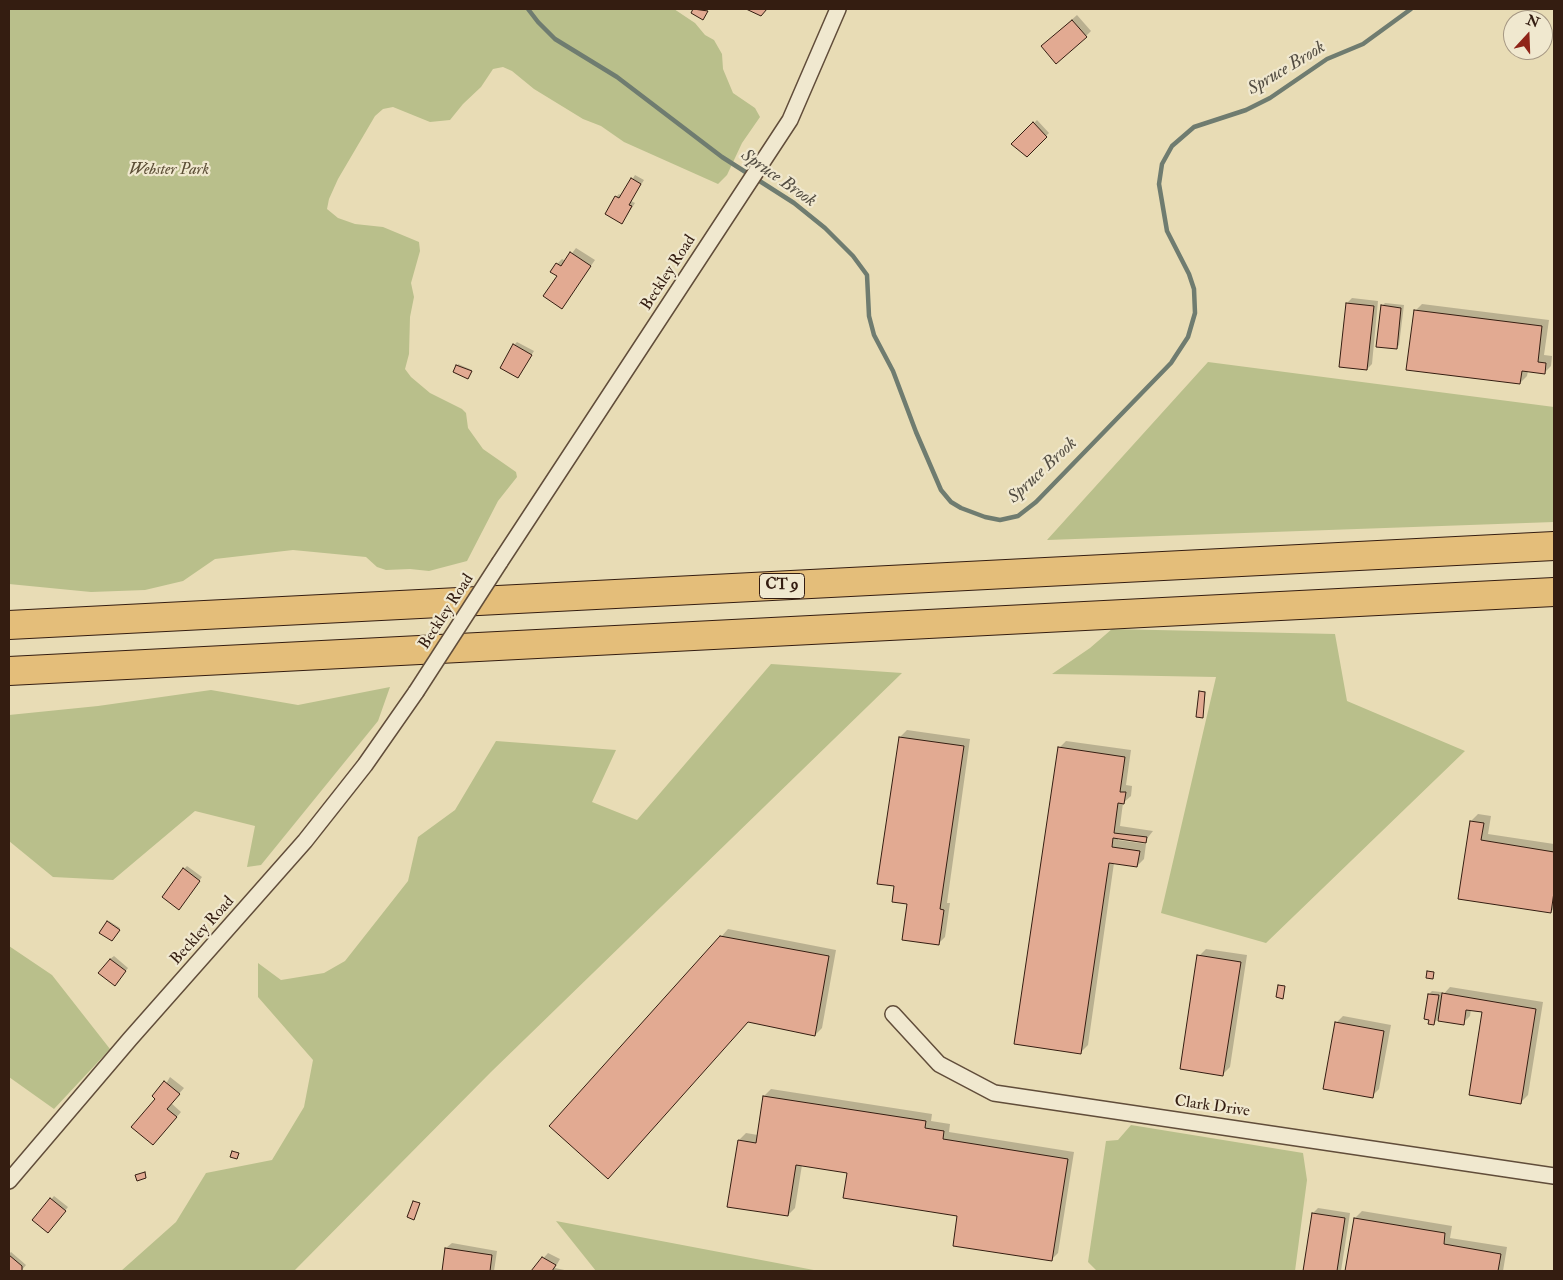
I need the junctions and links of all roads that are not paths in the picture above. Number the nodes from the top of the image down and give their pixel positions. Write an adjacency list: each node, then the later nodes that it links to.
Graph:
1 (838, 9): 8 (street, Beckley Road, bridge)
2 (1554, 546): 4 (highway, CT 9)
3 (1554, 592): 5 (highway)
4 (9, 625)
5 (9, 671)
6 (893, 1014): 7 (street, Clark Drive)
7 (1554, 1176)
8 (9, 1181)

